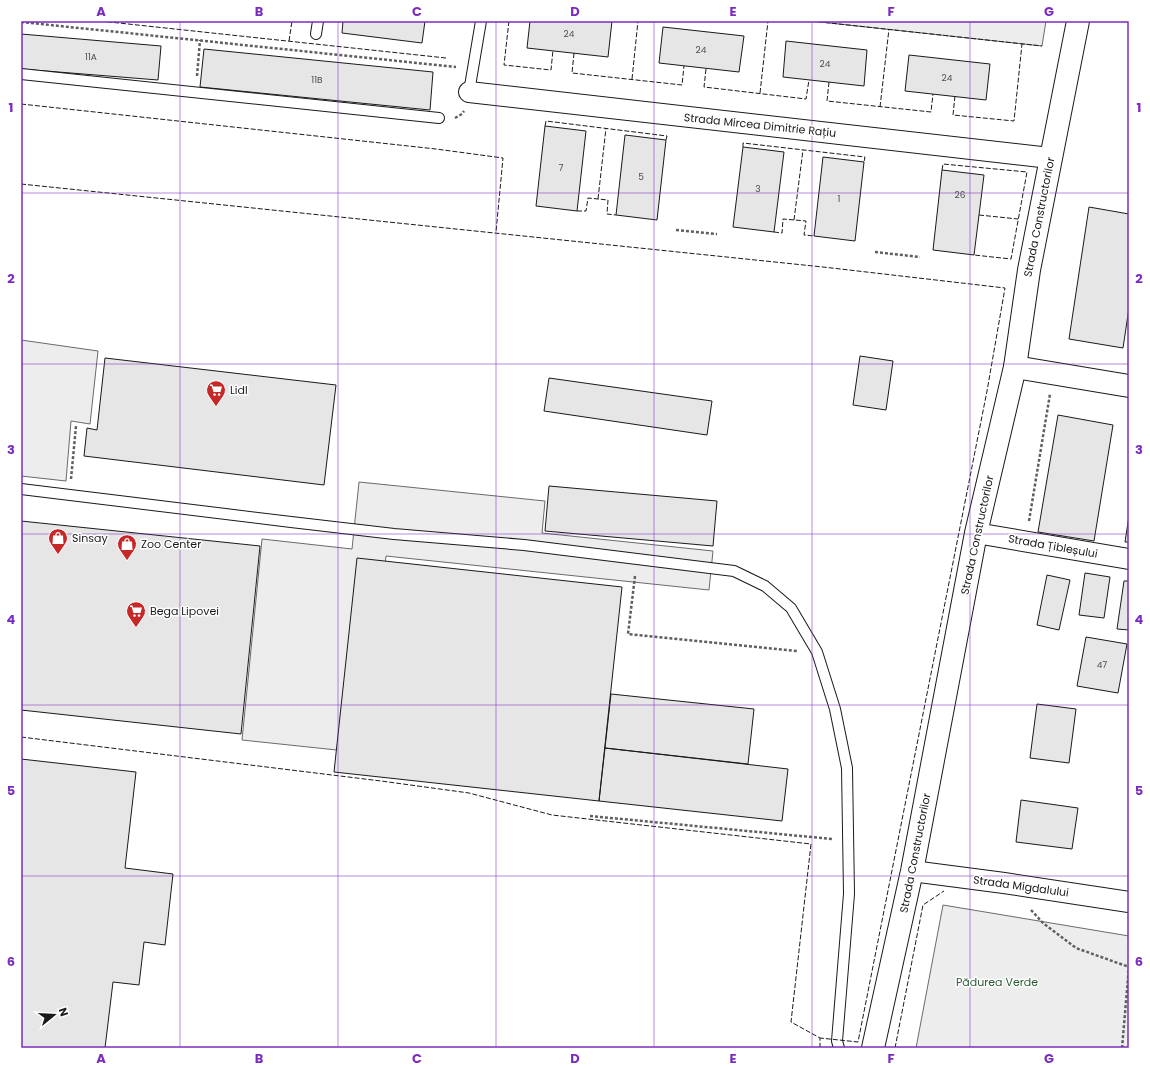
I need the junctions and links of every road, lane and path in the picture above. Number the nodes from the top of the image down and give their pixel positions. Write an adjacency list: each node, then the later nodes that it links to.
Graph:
1 (318, 21): 5 (lane)
2 (482, 21): 7 (lane)
3 (1078, 21): 12 (main road, Strada Constructorilor)
4 (21, 22): 6 (path)
5 (316, 34)
6 (200, 40): 7 (path); 9 (path)
7 (473, 68): 10 (lane)
8 (21, 74): 9 (lane)
9 (196, 92): 11 (lane)
10 (469, 92): 12 (street, Strada Mircea Dimitrie Rațiu)
11 (439, 118)
12 (1050, 158): 17 (main road, Strada Constructorilor)
13 (676, 230): 14 (path)
14 (717, 234)
15 (875, 252): 16 (path)
16 (920, 257)
17 (1014, 367): 18 (main road); 23 (main road, Strada Constructorilor)
18 (1053, 373): 19 (main road); 24 (path)
19 (1129, 386)
20 (76, 426): 22 (path)
21 (21, 489): 22 (lane)
22 (69, 495): 25 (lane)
23 (976, 533): 24 (street, Strada Țibleșului); 30 (main road, Strada Constructorilor)
24 (1025, 542): 26 (street, Strada Țibleșului)
25 (637, 559): 27 (lane); 27 (path)
26 (1129, 559)
27 (817, 652): 29 (lane)
28 (590, 816): 29 (path)
29 (848, 841): 34 (lane)
30 (912, 871): 31 (street, Strada Migdalului); 35 (main road, Strada Constructorilor)
31 (1004, 883): 32 (street, Strada Migdalului); 33 (path)
32 (1129, 902)
33 (1129, 967): 36 (path)
34 (839, 1048)
35 (873, 1048)
36 (1122, 1048)

